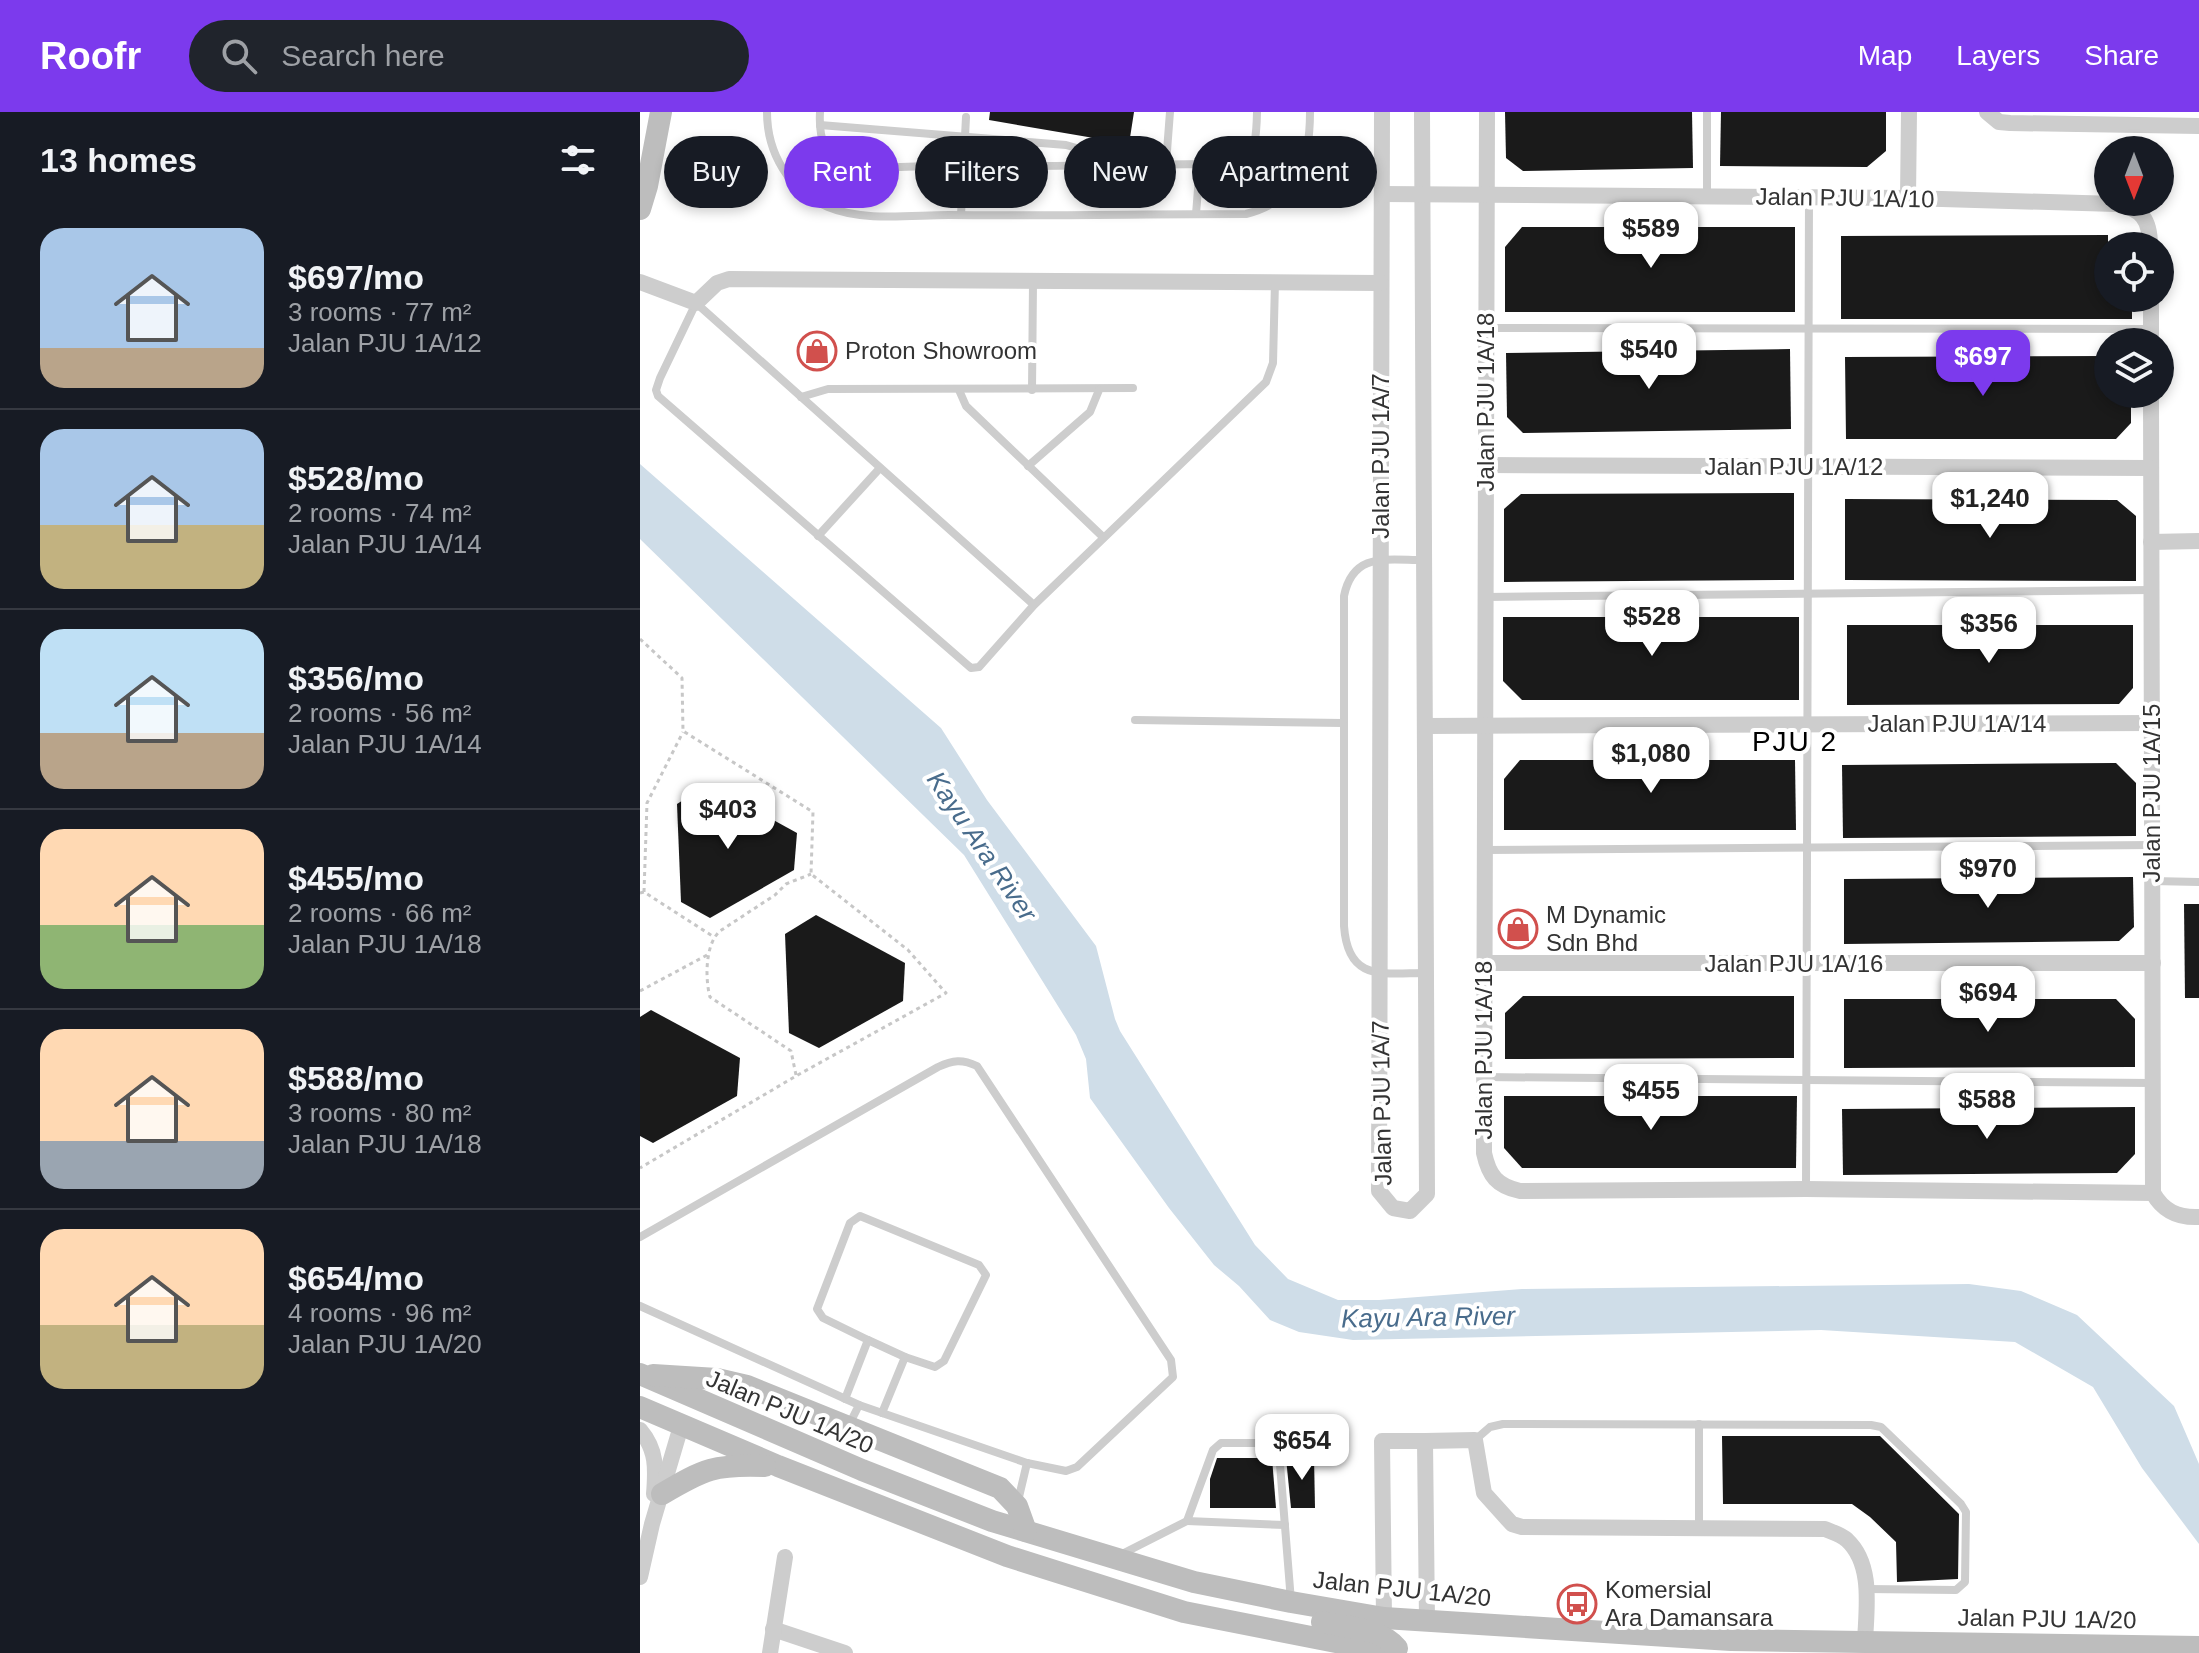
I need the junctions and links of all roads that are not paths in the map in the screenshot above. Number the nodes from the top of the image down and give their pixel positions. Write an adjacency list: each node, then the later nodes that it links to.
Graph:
1 (661, 112): 29 (street)
2 (767, 112): 31 (lane)
3 (820, 112): 14 (lane)
4 (1170, 112): 18 (lane)
5 (1257, 112): 19 (lane)
6 (1310, 112): 30 (lane)
7 (1382, 112): 21 (street, Jalan PJU 1A/7)
8 (1422, 112): 22 (street, Jalan PJU 1A/7)
9 (1487, 112): 23 (street, Jalan PJU 1A/18)
10 (1707, 112): 24 (lane)
11 (1909, 112): 26 (street)
12 (1987, 112): 15 (street)
13 (966, 117): 17 (lane)
14 (820, 125): 16 (lane); 20 (lane)
15 (2199, 126)
16 (943, 136)
17 (965, 136)
18 (1168, 136)
19 (1256, 136)
20 (915, 167)
21 (1382, 194): 22 (street, Jalan PJU 1A/10); 36 (street, Jalan PJU 1A/7)
22 (1422, 194): 23 (street, Jalan PJU 1A/10); 56 (street, Jalan PJU 1A/7)
23 (1486, 195): 24 (street, Jalan PJU 1A/10); 39 (street, Jalan PJU 1A/18)
24 (1707, 196): 25 (street, Jalan PJU 1A/10)
25 (1809, 197): 26 (street, Jalan PJU 1A/10); 38 (lane)
26 (1908, 198): 32 (street, Jalan PJU 1A/10)
27 (961, 208): 31 (lane)
28 (1196, 208): 30 (lane)
29 (640, 209)
30 (1196, 214): 31 (lane)
31 (961, 215)
32 (2149, 232)
33 (1033, 281): 35 (street); 37 (street); 43 (lane)
34 (640, 282): 37 (street)
35 (1275, 282): 36 (street); 53 (lane)
36 (1381, 283): 57 (street, Jalan PJU 1A/7)
37 (696, 303): 45 (lane); 52 (lane)
38 (1809, 326): 39 (lane); 40 (lane); 49 (lane)
39 (1486, 328): 47 (street, Jalan PJU 1A/18)
40 (2094, 334)
41 (1133, 388): 44 (lane)
42 (959, 390): 43 (lane); 45 (lane); 48 (lane)
43 (1032, 390): 44 (lane)
44 (1099, 390): 48 (lane)
45 (801, 397): 50 (lane)
46 (2151, 408): 51 (street, Jalan PJU 1A/15)
47 (1486, 465): 49 (street, Jalan PJU 1A/12); 60 (street, Jalan PJU 1A/18)
48 (1028, 466): 53 (lane)
49 (1808, 467): 51 (street, Jalan PJU 1A/12); 59 (lane)
50 (880, 468): 52 (lane); 61 (lane)
51 (2151, 468): 55 (street, Jalan PJU 1A/15)
52 (818, 536): 61 (lane)
53 (1103, 537): 61 (lane)
54 (2199, 541): 55 (street)
55 (2151, 542): 58 (street, Jalan PJU 1A/15)
56 (1424, 560): 57 (lane); 66 (street, Jalan PJU 1A/7)
57 (1381, 561): 63 (lane); 76 (street, Jalan PJU 1A/7)
58 (2151, 590): 59 (lane); 64 (street, Jalan PJU 1A/15)
59 (1808, 592): 60 (lane); 65 (lane)
60 (1485, 597): 67 (street, Jalan PJU 1A/18)
61 (1034, 605)
62 (1135, 720): 63 (lane)
63 (1343, 723): 76 (lane)
64 (2152, 723): 65 (street, Jalan PJU 1A/14); 68 (street, Jalan PJU 1A/15)
65 (1807, 725): 67 (street, Jalan PJU 1A/14); 69 (lane)
66 (1425, 726): 67 (street, Jalan PJU 1A/14); 77 (street, Jalan PJU 1A/7)
67 (1485, 727): 70 (street, Jalan PJU 1A/18)
68 (2152, 845): 69 (lane); 71 (street, Jalan PJU 1A/15)
69 (1807, 848): 70 (lane); 75 (lane)
70 (1484, 850): 73 (street, Jalan PJU 1A/18)
71 (2152, 881): 72 (lane); 74 (street, Jalan PJU 1A/15)
72 (2199, 882)
73 (1484, 963): 75 (street, Jalan PJU 1A/16); 78 (street, Jalan PJU 1A/18)
74 (2153, 963): 75 (street, Jalan PJU 1A/16); 80 (street, Jalan PJU 1A/15)
75 (1807, 964): 79 (lane)
76 (1380, 973): 77 (lane); 77 (street, Jalan PJU 1A/7)
77 (1426, 973)
78 (1484, 1077): 79 (lane); 81 (street, Jalan PJU 1A/18)
79 (1806, 1079): 80 (lane); 81 (lane)
80 (2153, 1083): 82 (street, Jalan PJU 1A/15)
81 (1806, 1189): 82 (street, Jalan PJU 1A/18)
82 (2153, 1193): 83 (street)
83 (2199, 1217)
84 (640, 1237): 100 (lane)
85 (640, 1306): 90 (lane)
86 (868, 1340): 87 (lane); 87 (lane); 90 (lane)
87 (905, 1357): 93 (lane)
88 (640, 1374): 96 (street); 108 (street, Jalan PJU 1A/20)
89 (640, 1383): 95 (street)
90 (845, 1399): 91 (lane)
91 (859, 1405): 93 (lane); 96 (lane)
92 (640, 1407): 95 (street)
93 (882, 1413): 100 (lane)
94 (1699, 1424): 98 (lane); 107 (lane); 112 (lane)
95 (681, 1426): 101 (street); 102 (street)
96 (848, 1428): 103 (street)
97 (640, 1430): 105 (street)
98 (1475, 1440): 99 (street); 107 (street)
99 (1425, 1441): 114 (street); 115 (street)
100 (1027, 1463): 103 (lane)
101 (778, 1466): 102 (street); 117 (street)
102 (662, 1494): 105 (street)
103 (1017, 1506): 108 (street)
104 (1187, 1521): 106 (lane); 106 (lane); 110 (lane)
105 (652, 1524): 111 (street)
106 (1285, 1525): 113 (lane)
107 (1699, 1528): 112 (street)
108 (1026, 1531): 110 (street, Jalan PJU 1A/20)
109 (785, 1557): 116 (street)
110 (1112, 1559): 113 (street, Jalan PJU 1A/20)
111 (640, 1577)
112 (1866, 1589): 118 (street)
113 (1291, 1602): 114 (street, Jalan PJU 1A/20); 124 (street)
114 (1384, 1618): 115 (street, Jalan PJU 1A/20)
115 (1427, 1621): 118 (street, Jalan PJU 1A/20)
116 (773, 1629): 120 (street); 121 (street)
117 (1324, 1638): 122 (street); 123 (street)
118 (1865, 1643): 119 (street, Jalan PJU 1A/20)
119 (2193, 1647)
120 (770, 1653)
121 (845, 1653)
122 (1351, 1653)
123 (1392, 1653)
124 (1401, 1653)

